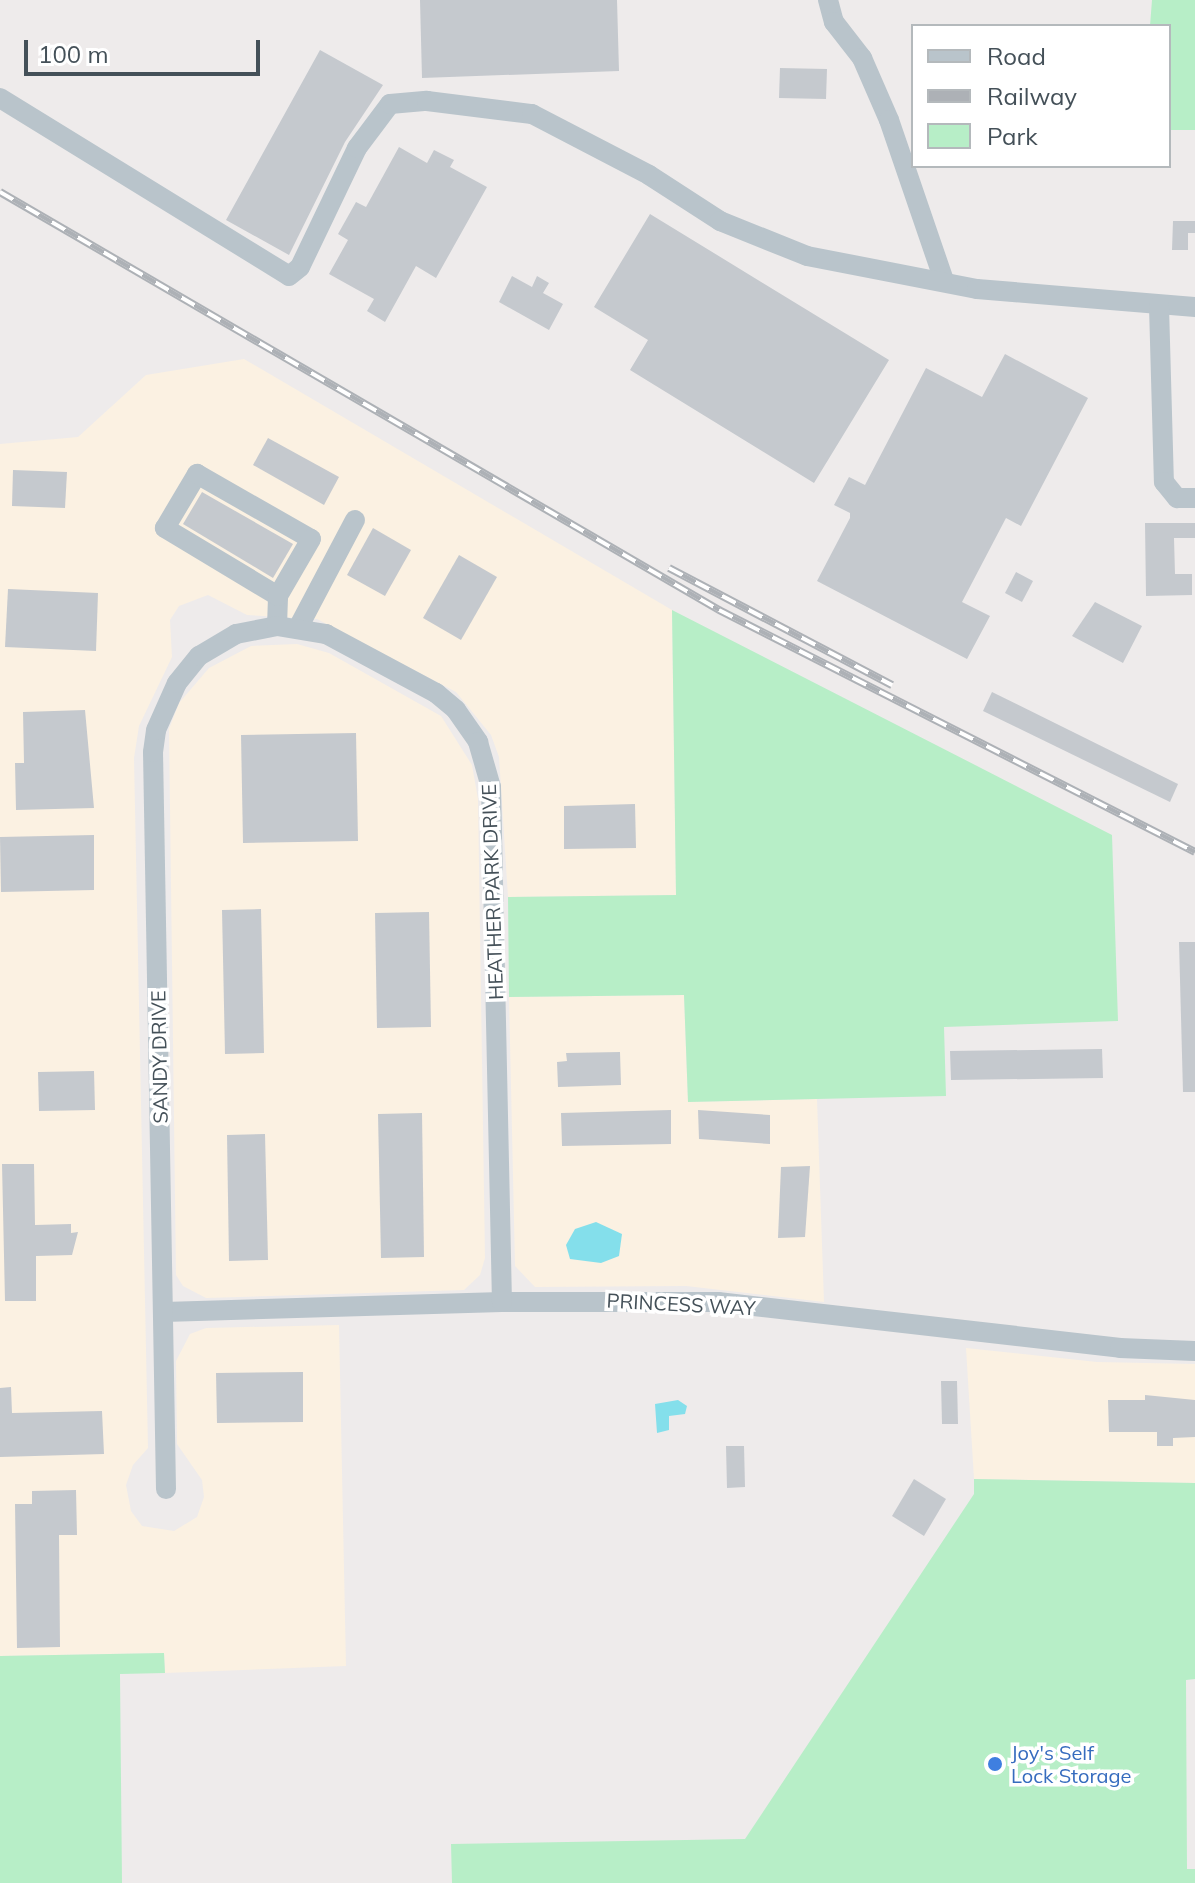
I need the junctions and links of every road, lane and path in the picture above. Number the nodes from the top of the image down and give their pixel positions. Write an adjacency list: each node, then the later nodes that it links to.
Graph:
1 (828, 0): 3 (street)
2 (0, 98): 3 (street)
3 (944, 281): 4 (street)
4 (1159, 306): 5 (street); 6 (street)
5 (1195, 307)
6 (1195, 498)
7 (355, 520): 10 (street)
8 (278, 596): 8 (street); 9 (street)
9 (277, 626): 10 (street, HEATHER PARK DRIVE); 11 (street, HEATHER PARK DRIVE)
10 (298, 628): 12 (street, HEATHER PARK DRIVE)
11 (210, 639): 13 (street, SANDY DRIVE)
12 (502, 1302): 13 (street, PRINCESS WAY); 14 (street, PRINCESS WAY)
13 (164, 1312): 15 (street, SANDY DRIVE)
14 (1195, 1351)
15 (166, 1489)

